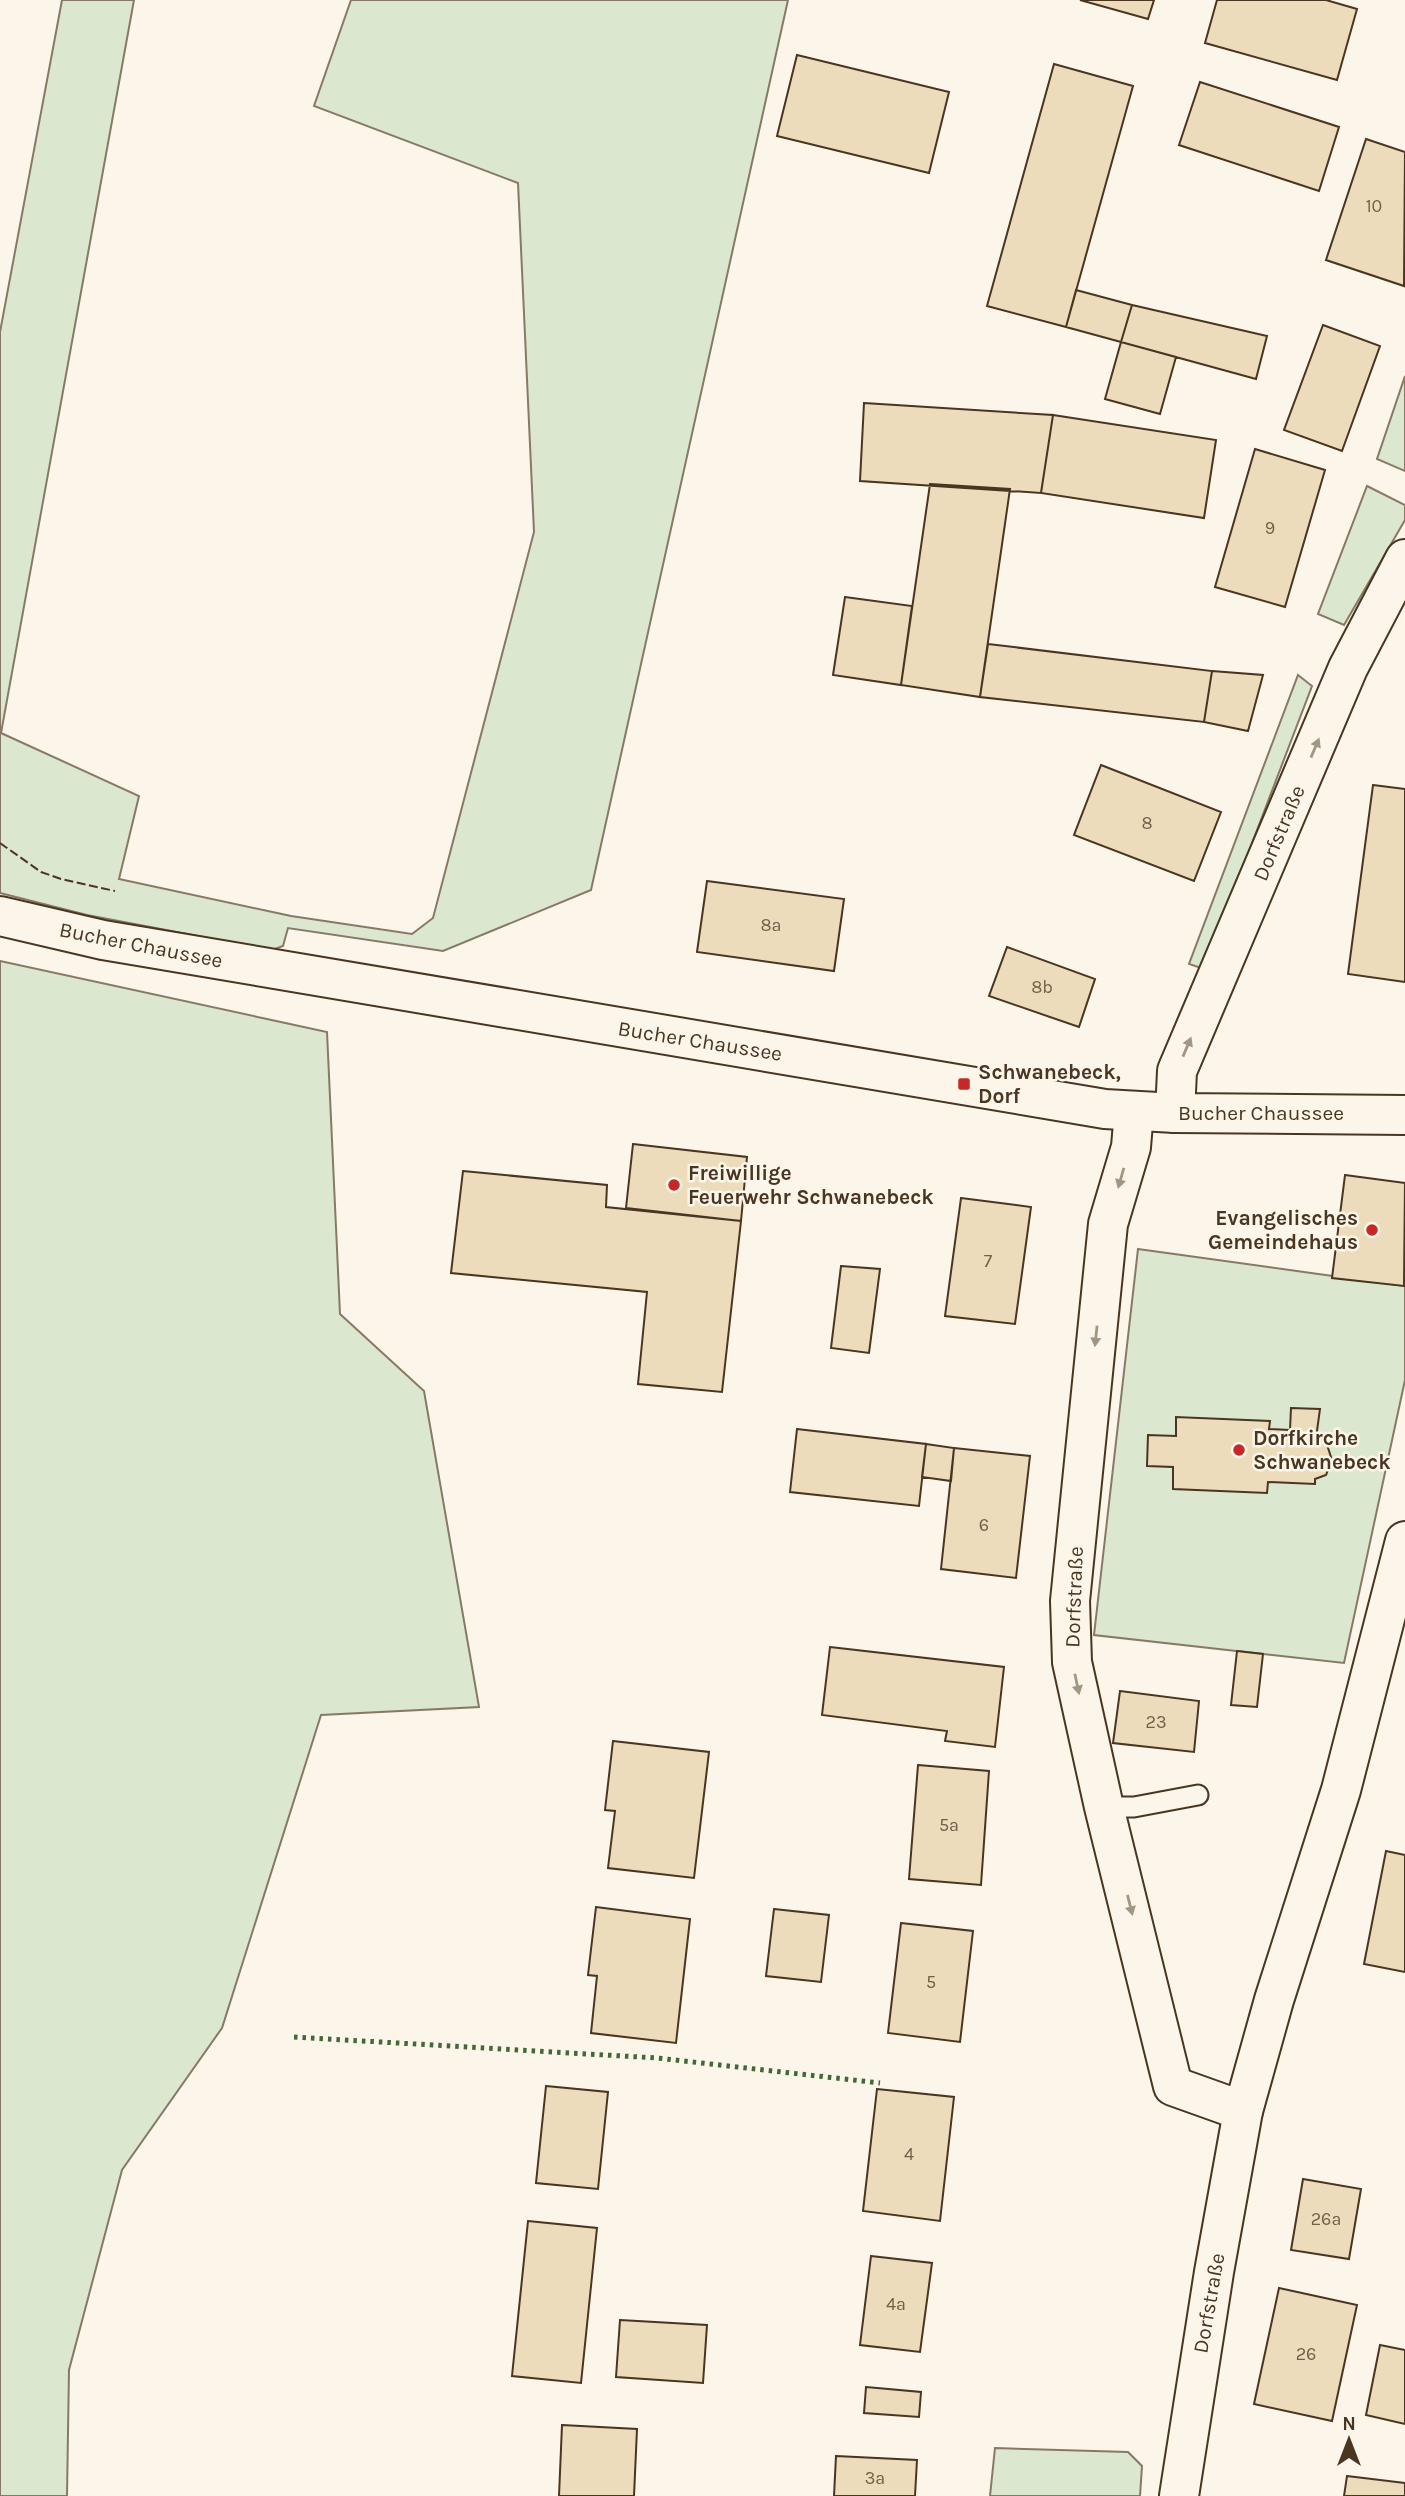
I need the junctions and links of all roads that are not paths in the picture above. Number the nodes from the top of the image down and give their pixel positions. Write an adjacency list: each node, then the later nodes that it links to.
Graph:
1 (1405, 559): 4 (main road, Dorfstraße, one-way to 1)
2 (0, 916): 3 (main road, Bucher Chaussee)
3 (1134, 1111): 4 (main road, Bucher Chaussee); 8 (main road, Dorfstraße, one-way to 8)
4 (1175, 1113): 5 (main road, Bucher Chaussee)
5 (1405, 1115)
6 (1405, 1541): 9 (main road, Dorfstraße)
7 (1198, 1796): 8 (lane)
8 (1104, 1808): 9 (main road, Dorfstraße, one-way to 9)
9 (1243, 2111): 10 (main road, Dorfstraße)
10 (1179, 2496)

